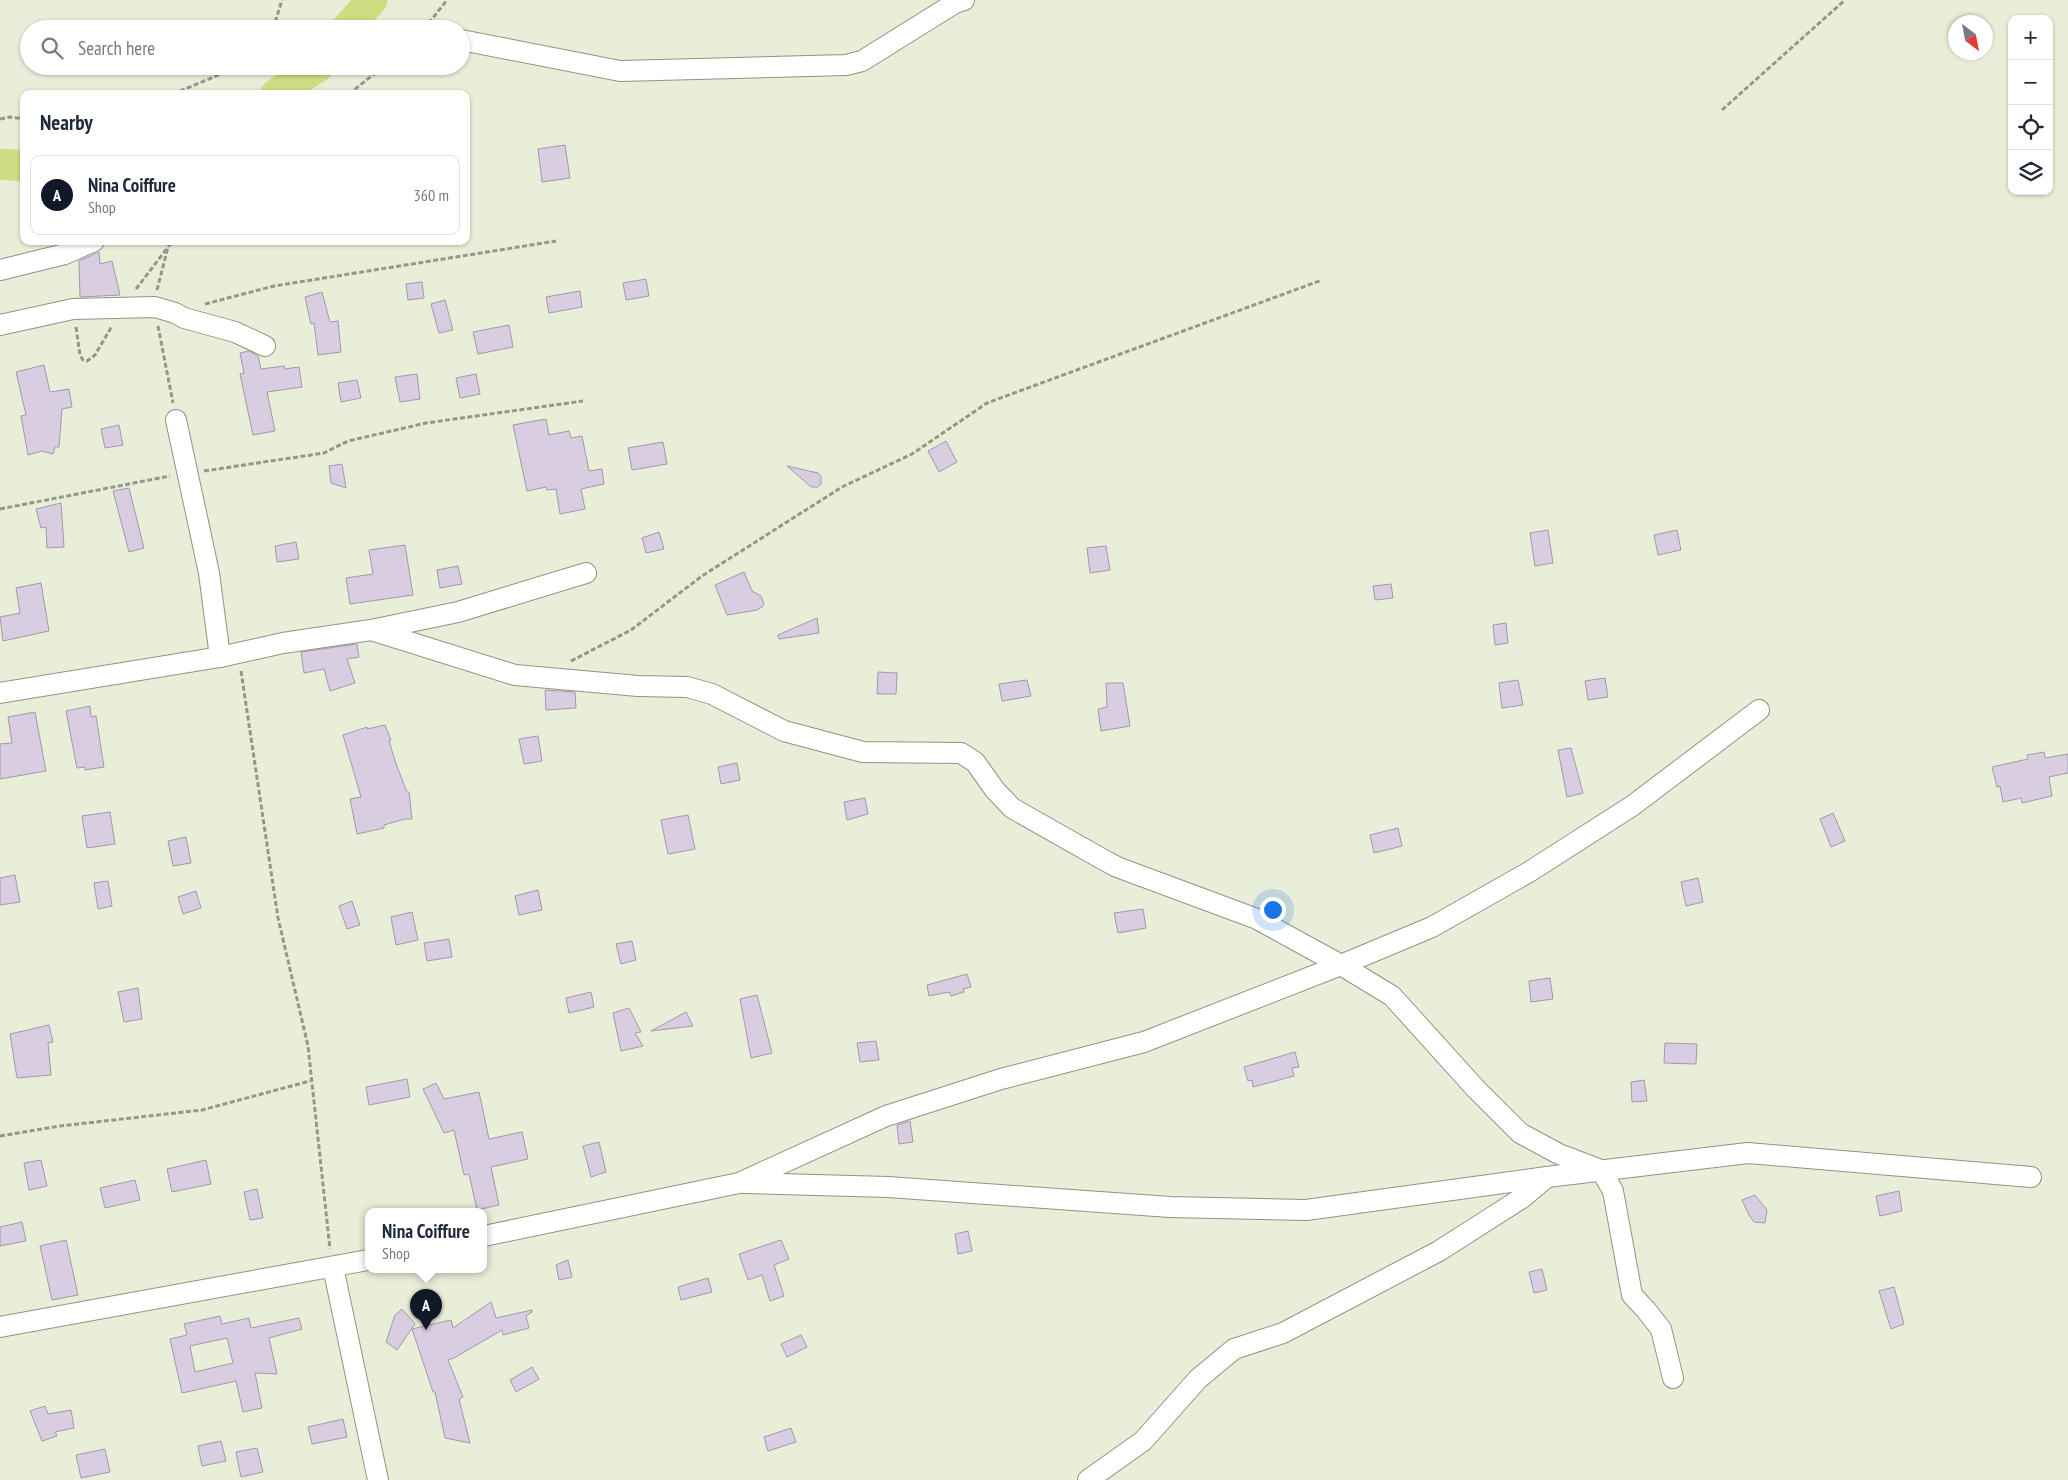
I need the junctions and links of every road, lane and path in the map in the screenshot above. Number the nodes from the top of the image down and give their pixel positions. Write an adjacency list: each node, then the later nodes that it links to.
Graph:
1 (282, 0): 5 (path)
2 (447, 0): 6 (path)
3 (964, 0): 7 (street)
4 (1845, 0): 12 (path)
5 (276, 20)
6 (431, 20)
7 (470, 42)
8 (218, 75): 10 (path)
9 (372, 75): 11 (path)
10 (183, 90)
11 (353, 90)
12 (1722, 110)
13 (20, 118): 14 (path)
14 (0, 119)
15 (556, 241): 22 (path)
16 (85, 245): 18 (street)
17 (168, 247): 20 (path)
18 (0, 270)
19 (1322, 280): 32 (path)
20 (124, 307): 21 (street); 21 (path); 22 (street)
21 (73, 309): 23 (street)
22 (184, 318): 24 (street)
23 (0, 326)
24 (265, 346)
25 (583, 401): 27 (path)
26 (176, 420): 27 (street)
27 (186, 473): 28 (path); 31 (street)
28 (0, 509)
29 (586, 573): 30 (street)
30 (371, 630): 31 (street); 35 (street)
31 (229, 655): 33 (street); 36 (path)
32 (564, 665)
33 (0, 693)
34 (1759, 710): 35 (street)
35 (1341, 964): 38 (street); 41 (street)
36 (310, 1081): 37 (path); 44 (path)
37 (0, 1136)
38 (1601, 1170): 39 (street); 40 (street); 46 (street)
39 (1547, 1177): 41 (street); 48 (street)
40 (2031, 1177)
41 (739, 1183): 42 (street)
42 (487, 1235)
43 (365, 1261): 44 (street)
44 (333, 1267): 45 (street); 47 (street)
45 (0, 1327)
46 (1674, 1378)
47 (378, 1480)
48 (1088, 1480)

